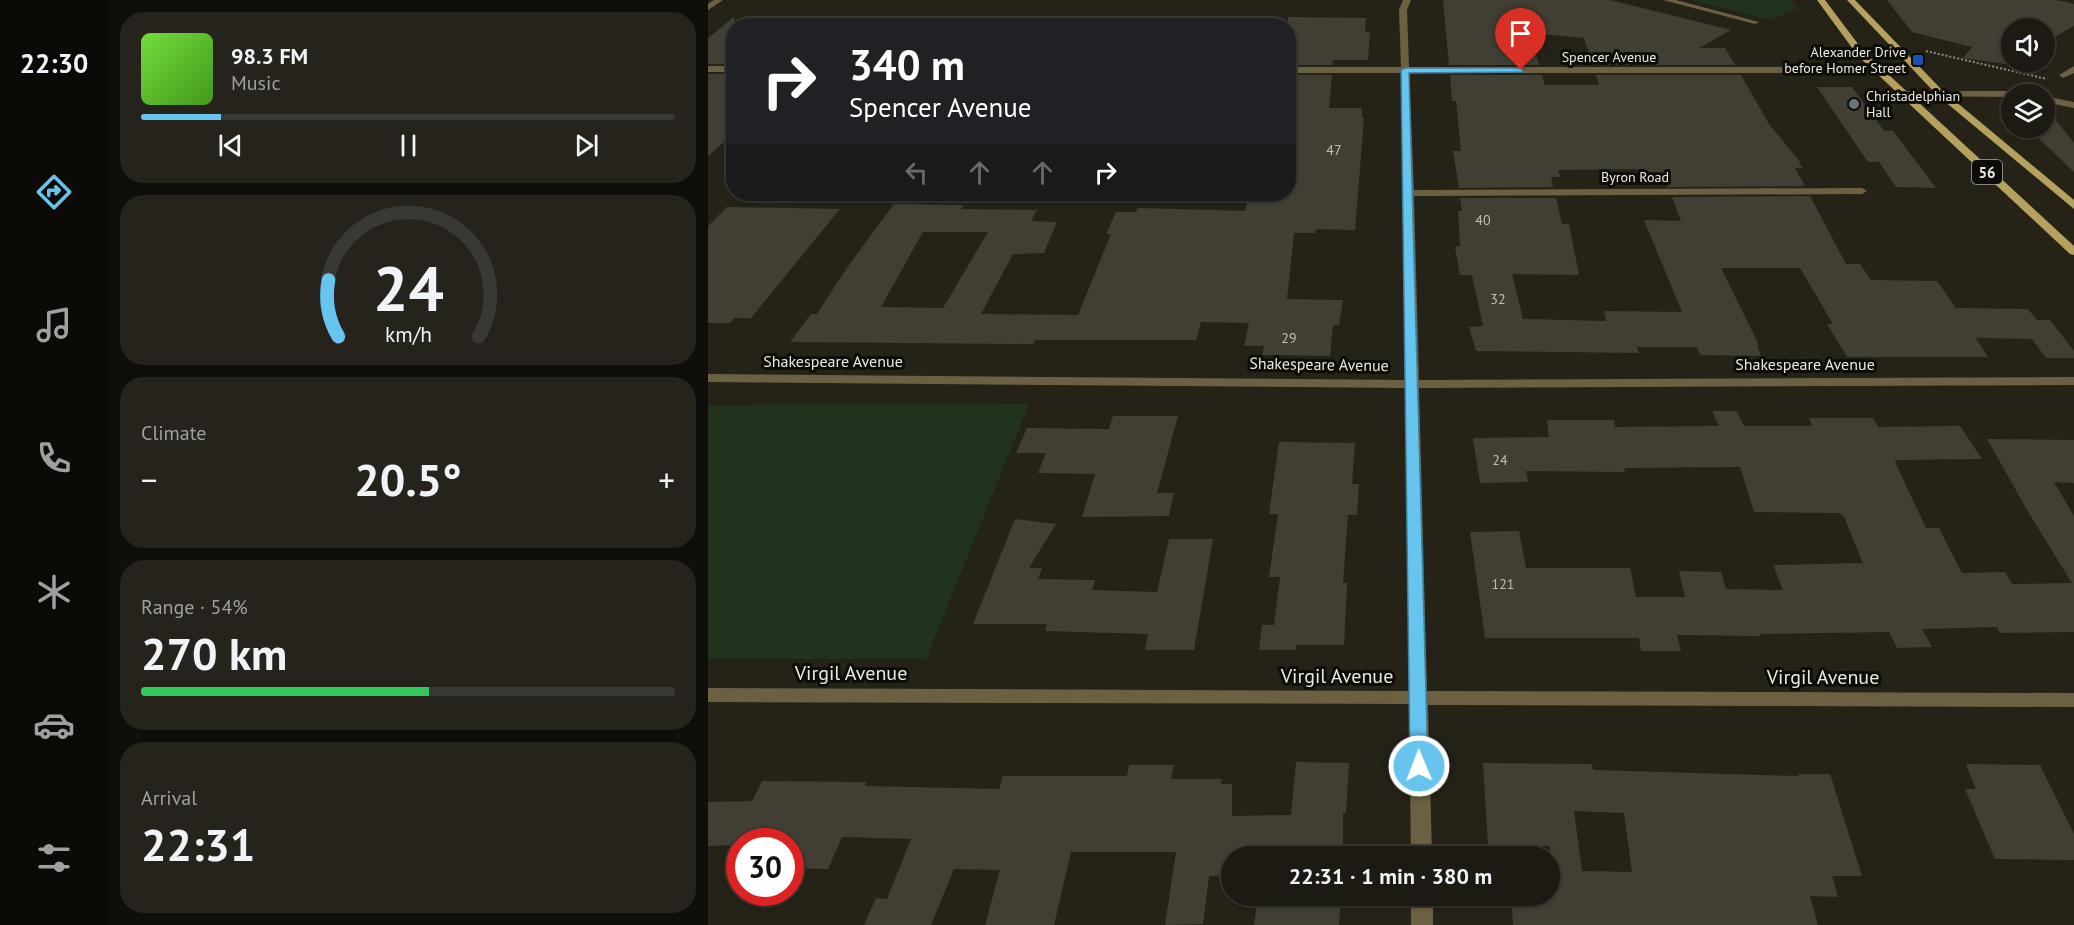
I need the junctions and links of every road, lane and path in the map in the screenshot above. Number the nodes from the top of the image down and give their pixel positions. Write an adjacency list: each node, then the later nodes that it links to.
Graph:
1 (719, 0): 6 (street)
2 (1407, 0): 13 (street)
3 (1667, 0): 7 (street)
4 (1821, 0): 19 (main road, 56)
5 (1851, 0): 8 (main road, 56)
6 (708, 8)
7 (1755, 22)
8 (1898, 50): 16 (path); 18 (main road, 56)
9 (708, 69): 10 (street)
10 (726, 69)
11 (2074, 69): 15 (street)
12 (1296, 70): 13 (street, Spencer Avenue)
13 (1405, 70): 14 (street, Spencer Avenue); 24 (street)
14 (1822, 70)
15 (2063, 75)
16 (2051, 80)
17 (2001, 95): 18 (street)
18 (1945, 96): 19 (street); 20 (street); 25 (main road, 56)
19 (1905, 97): 26 (main road, 56)
20 (2001, 99)
21 (2055, 101): 22 (street)
22 (2074, 105)
23 (1862, 191): 24 (street, Byron Road)
24 (1409, 193): 29 (street)
25 (2074, 206)
26 (2074, 252)
27 (708, 378): 29 (street, Shakespeare Avenue)
28 (2074, 381): 29 (street, Shakespeare Avenue)
29 (1413, 384): 31 (street)
30 (708, 695): 31 (street, Virgil Avenue)
31 (1417, 699): 32 (street, Virgil Avenue); 33 (street)
32 (2074, 700)
33 (1421, 846)
34 (1422, 906): 35 (street)
35 (1422, 925)

